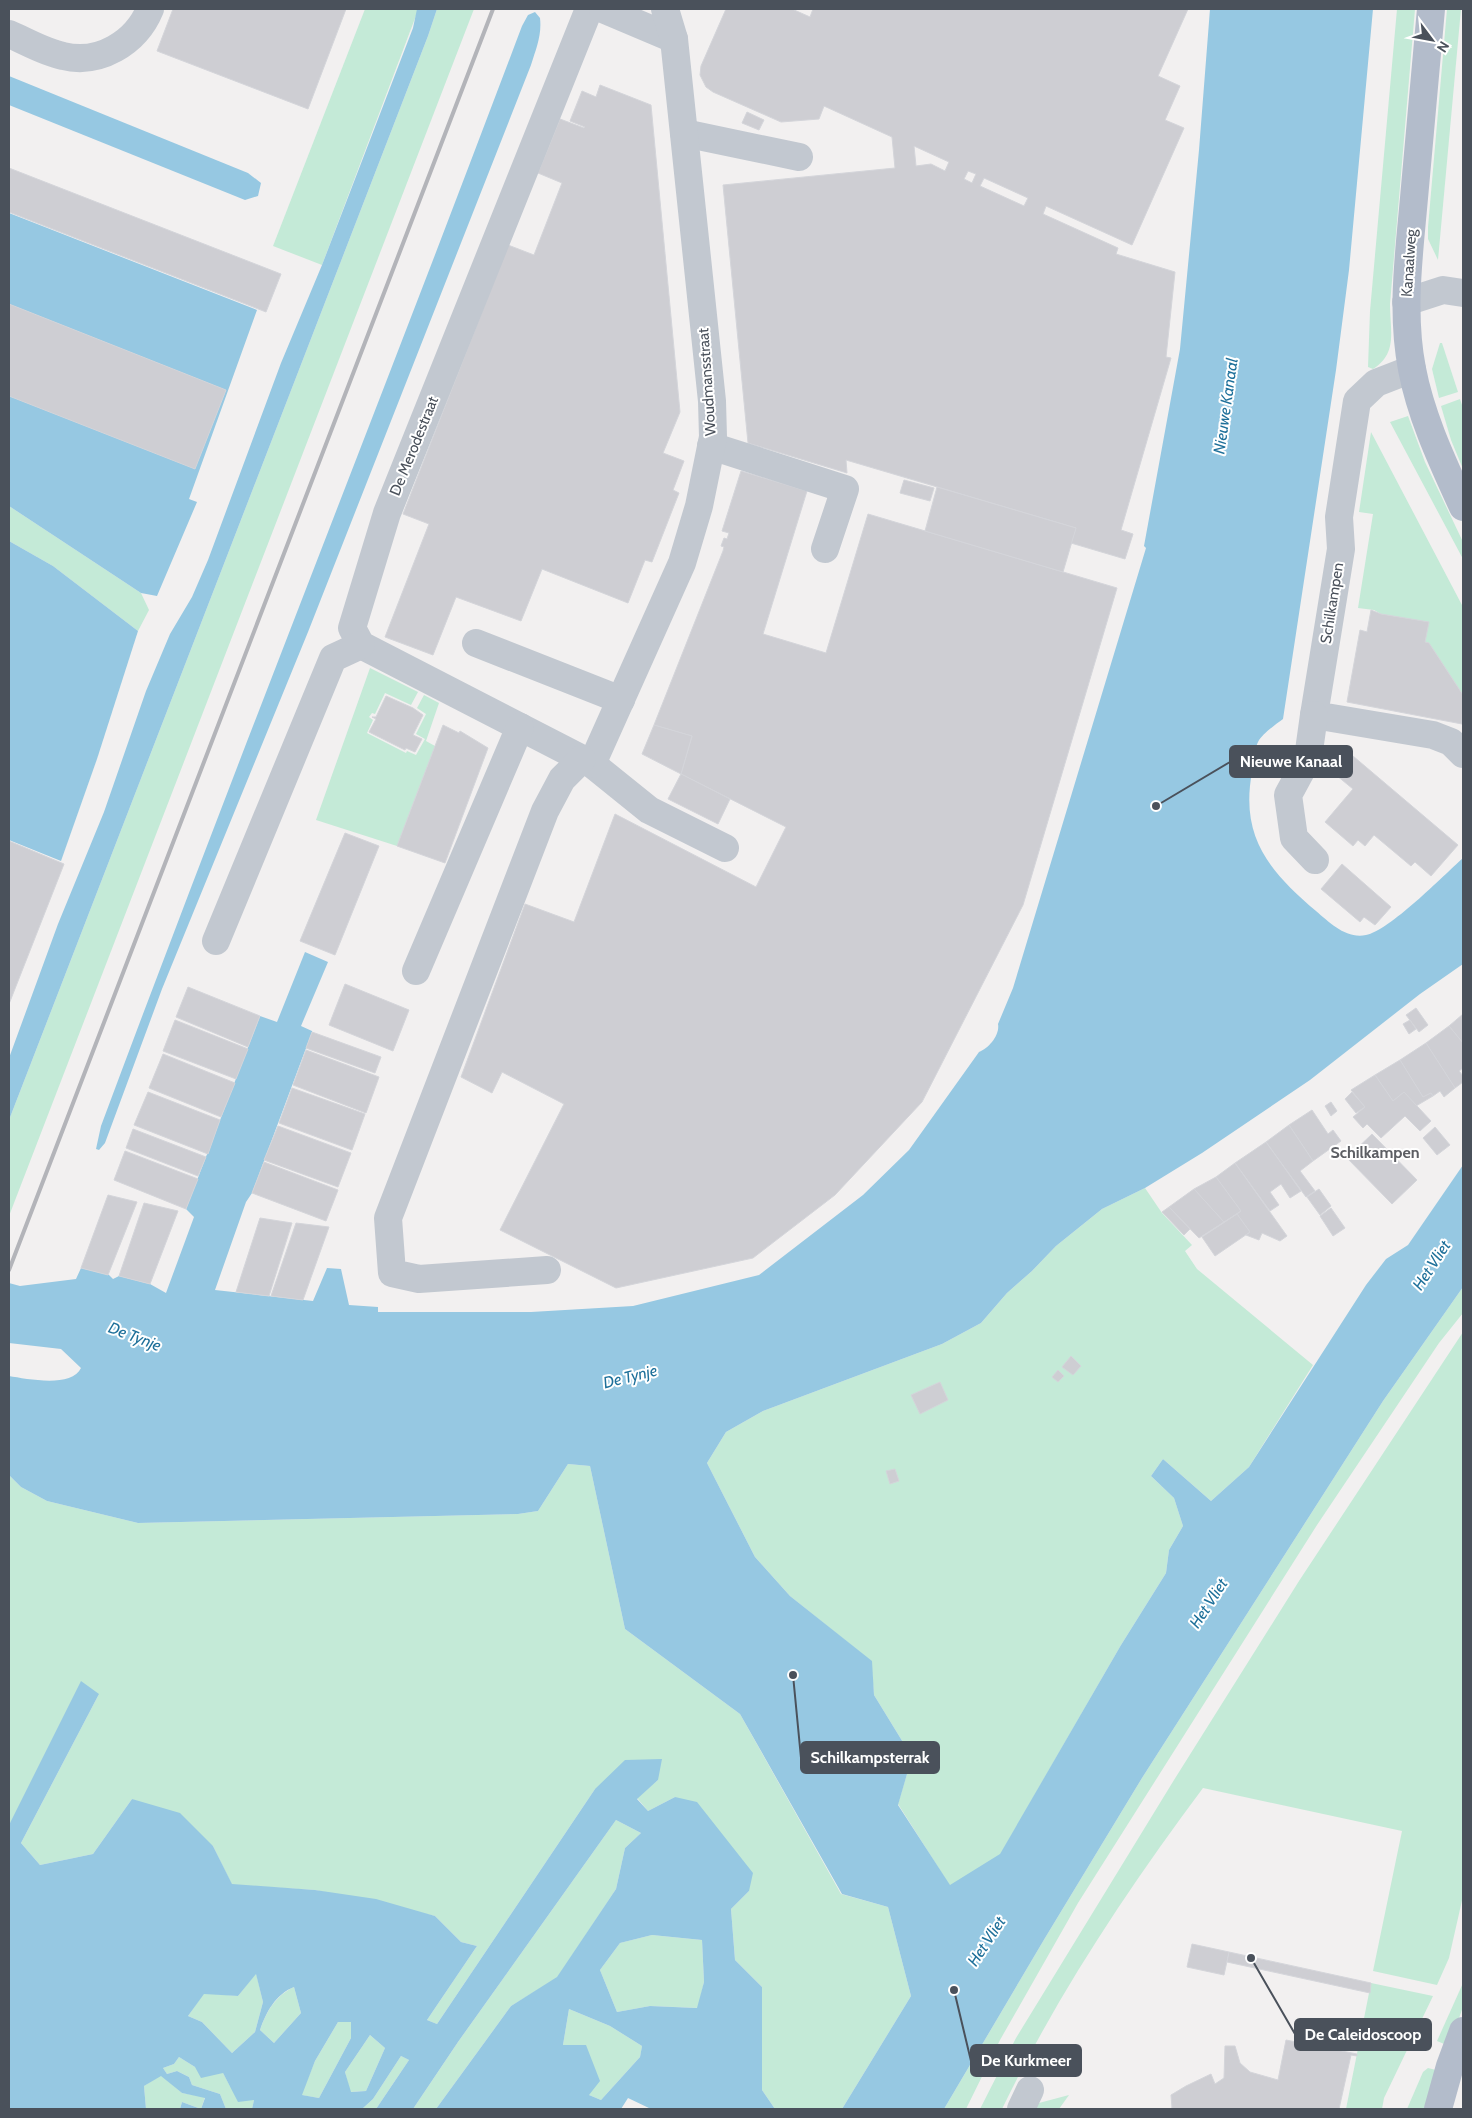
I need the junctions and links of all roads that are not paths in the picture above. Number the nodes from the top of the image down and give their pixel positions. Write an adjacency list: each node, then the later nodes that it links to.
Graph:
1 (150, 9): 6 (street)
2 (589, 9): 17 (street, De Merodestraat)
3 (603, 9): 7 (street)
4 (665, 9): 7 (street, Woudmansstraat)
5 (1431, 9): 11 (main road, Kanaalweg)
6 (9, 34)
7 (674, 39): 8 (street, Woudmansstraat)
8 (684, 133): 9 (street); 13 (street, Woudmansstraat)
9 (799, 157)
10 (1463, 293): 11 (street)
11 (1406, 302): 12 (main road, Kanaalweg)
12 (1412, 369): 14 (main road, Kanaalweg); 19 (street, Schilkampen)
13 (711, 446): 15 (street); 18 (street, Woudmansstraat)
14 (1463, 507)
15 (826, 549)
16 (476, 643): 18 (street)
17 (361, 644): 20 (street); 25 (street)
18 (621, 700): 22 (street, Woudmansstraat)
19 (1314, 715): 21 (street); 24 (street, Schilkampen)
20 (520, 727): 22 (street); 26 (street)
21 (1463, 754)
22 (587, 762): 23 (street); 27 (street)
23 (725, 848)
24 (1316, 860)
25 (216, 941)
26 (416, 971)
27 (547, 1270)
28 (1463, 2031): 29 (main road)
29 (1438, 2109)

